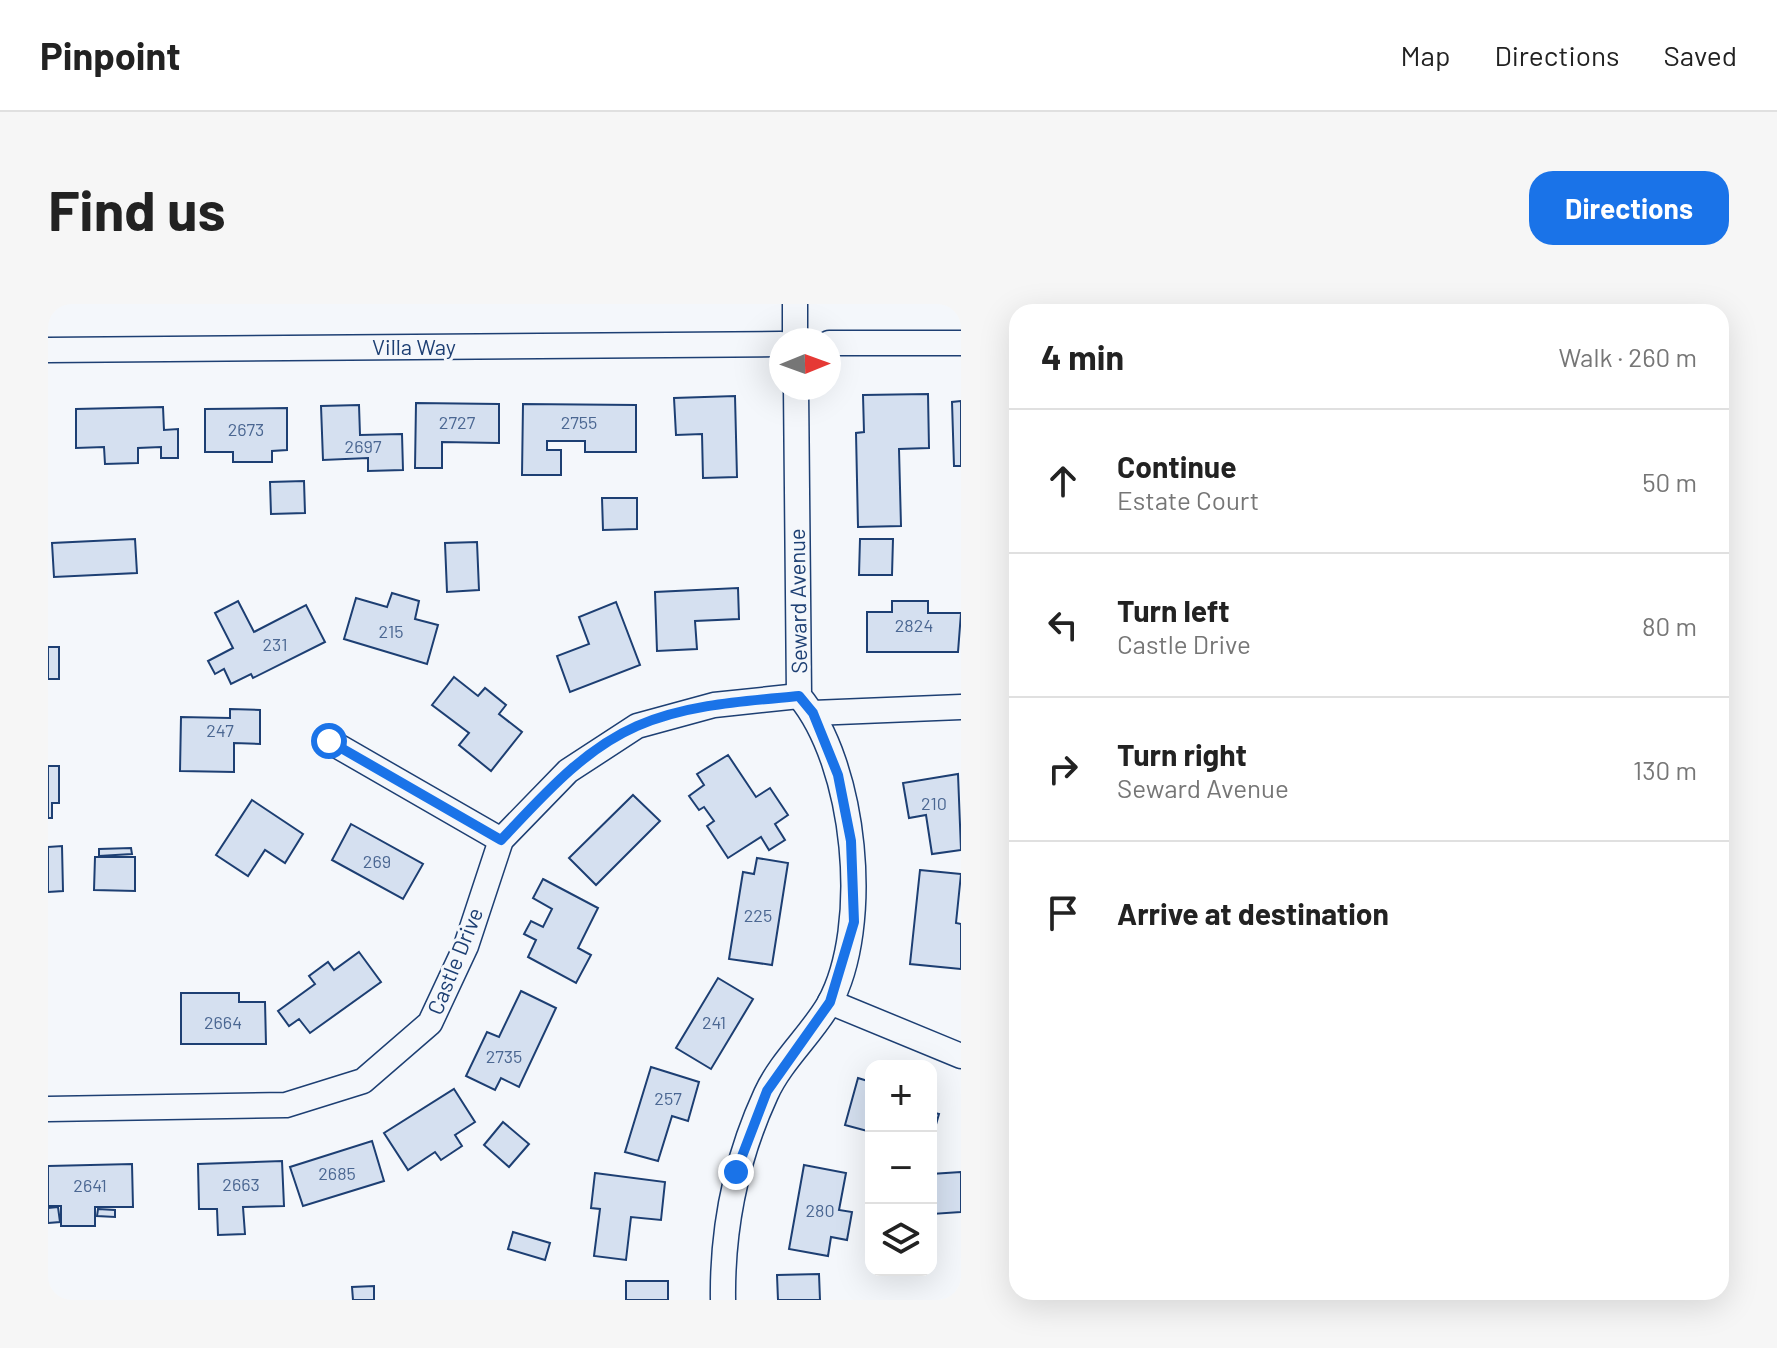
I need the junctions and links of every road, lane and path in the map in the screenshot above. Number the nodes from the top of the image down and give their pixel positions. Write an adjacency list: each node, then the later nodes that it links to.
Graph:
1 (795, 304): 2 (street)
2 (795, 328)
3 (841, 343): 4 (street)
4 (961, 343)
5 (769, 344): 6 (street, Villa Way)
6 (48, 350)
7 (796, 400): 8 (street, Seward Avenue)
8 (806, 705): 9 (street, Castle Drive); 11 (street, Castle Drive); 12 (street, Seward Avenue)
9 (961, 707)
10 (329, 741): 11 (street)
11 (501, 840): 14 (street, Castle Drive)
12 (830, 1002): 13 (street); 15 (street, Seward Avenue)
13 (961, 1056)
14 (48, 1109)
15 (723, 1300)

